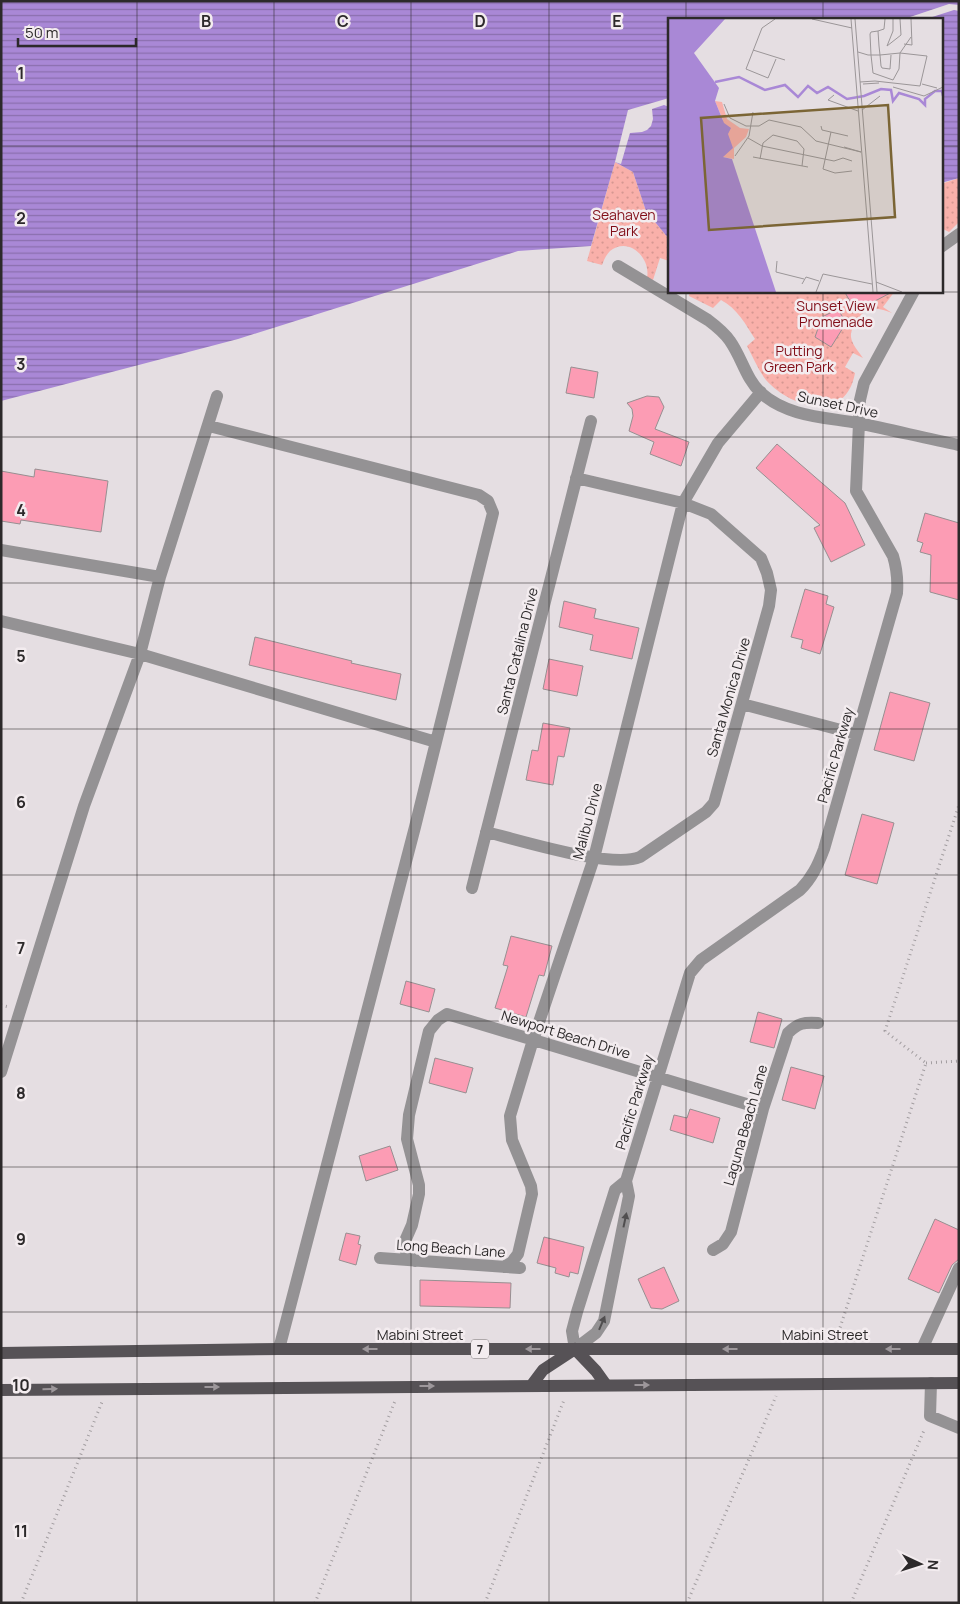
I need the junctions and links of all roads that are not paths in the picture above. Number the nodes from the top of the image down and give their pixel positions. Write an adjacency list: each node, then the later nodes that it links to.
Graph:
1 (959, 234): 2 (street)
2 (942, 246)
3 (618, 266): 5 (street, Sunset Drive)
4 (913, 292): 8 (street, Pacific Parkway)
5 (761, 392): 8 (street, Sunset Drive); 12 (street, Malibu Drive)
6 (218, 396): 9 (street)
7 (591, 421): 11 (street, Santa Catalina Drive)
8 (858, 424): 10 (street, Sunset Drive); 18 (street, Pacific Parkway)
9 (209, 426): 14 (street); 19 (street)
10 (959, 445)
11 (576, 478): 12 (street, Santa Monica Drive); 20 (street, Santa Catalina Drive)
12 (683, 503): 17 (street, Santa Monica Drive); 21 (street, Malibu Drive)
13 (1, 550): 14 (street)
14 (160, 577): 16 (street)
15 (1, 621): 16 (street)
16 (140, 654): 19 (street); 25 (street)
17 (742, 704): 18 (street); 21 (street, Santa Monica Drive)
18 (856, 734): 26 (street, Pacific Parkway)
19 (436, 742): 37 (street)
20 (486, 832): 21 (street, Santa Monica Drive); 22 (street, Santa Catalina Drive)
21 (594, 858): 24 (street, Malibu Drive)
22 (472, 888)
23 (818, 1023): 27 (street, Laguna Beach Lane)
24 (533, 1040): 26 (street, Newport Beach Drive); 31 (street, Newport Beach Drive); 32 (street, Malibu Drive)
25 (1, 1072)
26 (658, 1077): 27 (street, Newport Beach Drive); 28 (street, Pacific Parkway)
27 (763, 1109): 29 (street, Laguna Beach Lane)
28 (626, 1181): 35 (street, Pacific Parkway); 36 (street, Pacific Parkway, one-way to 28)
29 (713, 1250)
30 (380, 1258): 31 (street, Long Beach Lane)
31 (415, 1261): 32 (street, Long Beach Lane)
32 (504, 1267): 33 (street, Long Beach Lane)
33 (520, 1268)
34 (959, 1268): 39 (street)
35 (588, 1279): 36 (street); 38 (street, Pacific Parkway)
36 (610, 1285): 38 (street, Pacific Parkway, one-way to 36)
37 (279, 1349): 38 (main road, Mabini Street / 7, one-way to 37); 41 (main road, Mabini Street / 7)
38 (575, 1349): 39 (main road, Mabini Street / 7, one-way to 38); 44 (main road); 45 (main road)
39 (922, 1349): 40 (main road, Mabini Street / 7)
40 (959, 1349)
41 (1, 1353)
42 (931, 1383): 43 (main road); 44 (main road, one-way to 42); 47 (street)
43 (959, 1383)
44 (606, 1385): 45 (main road)
45 (530, 1386): 46 (main road, one-way to 45)
46 (1, 1390)
47 (959, 1428)

